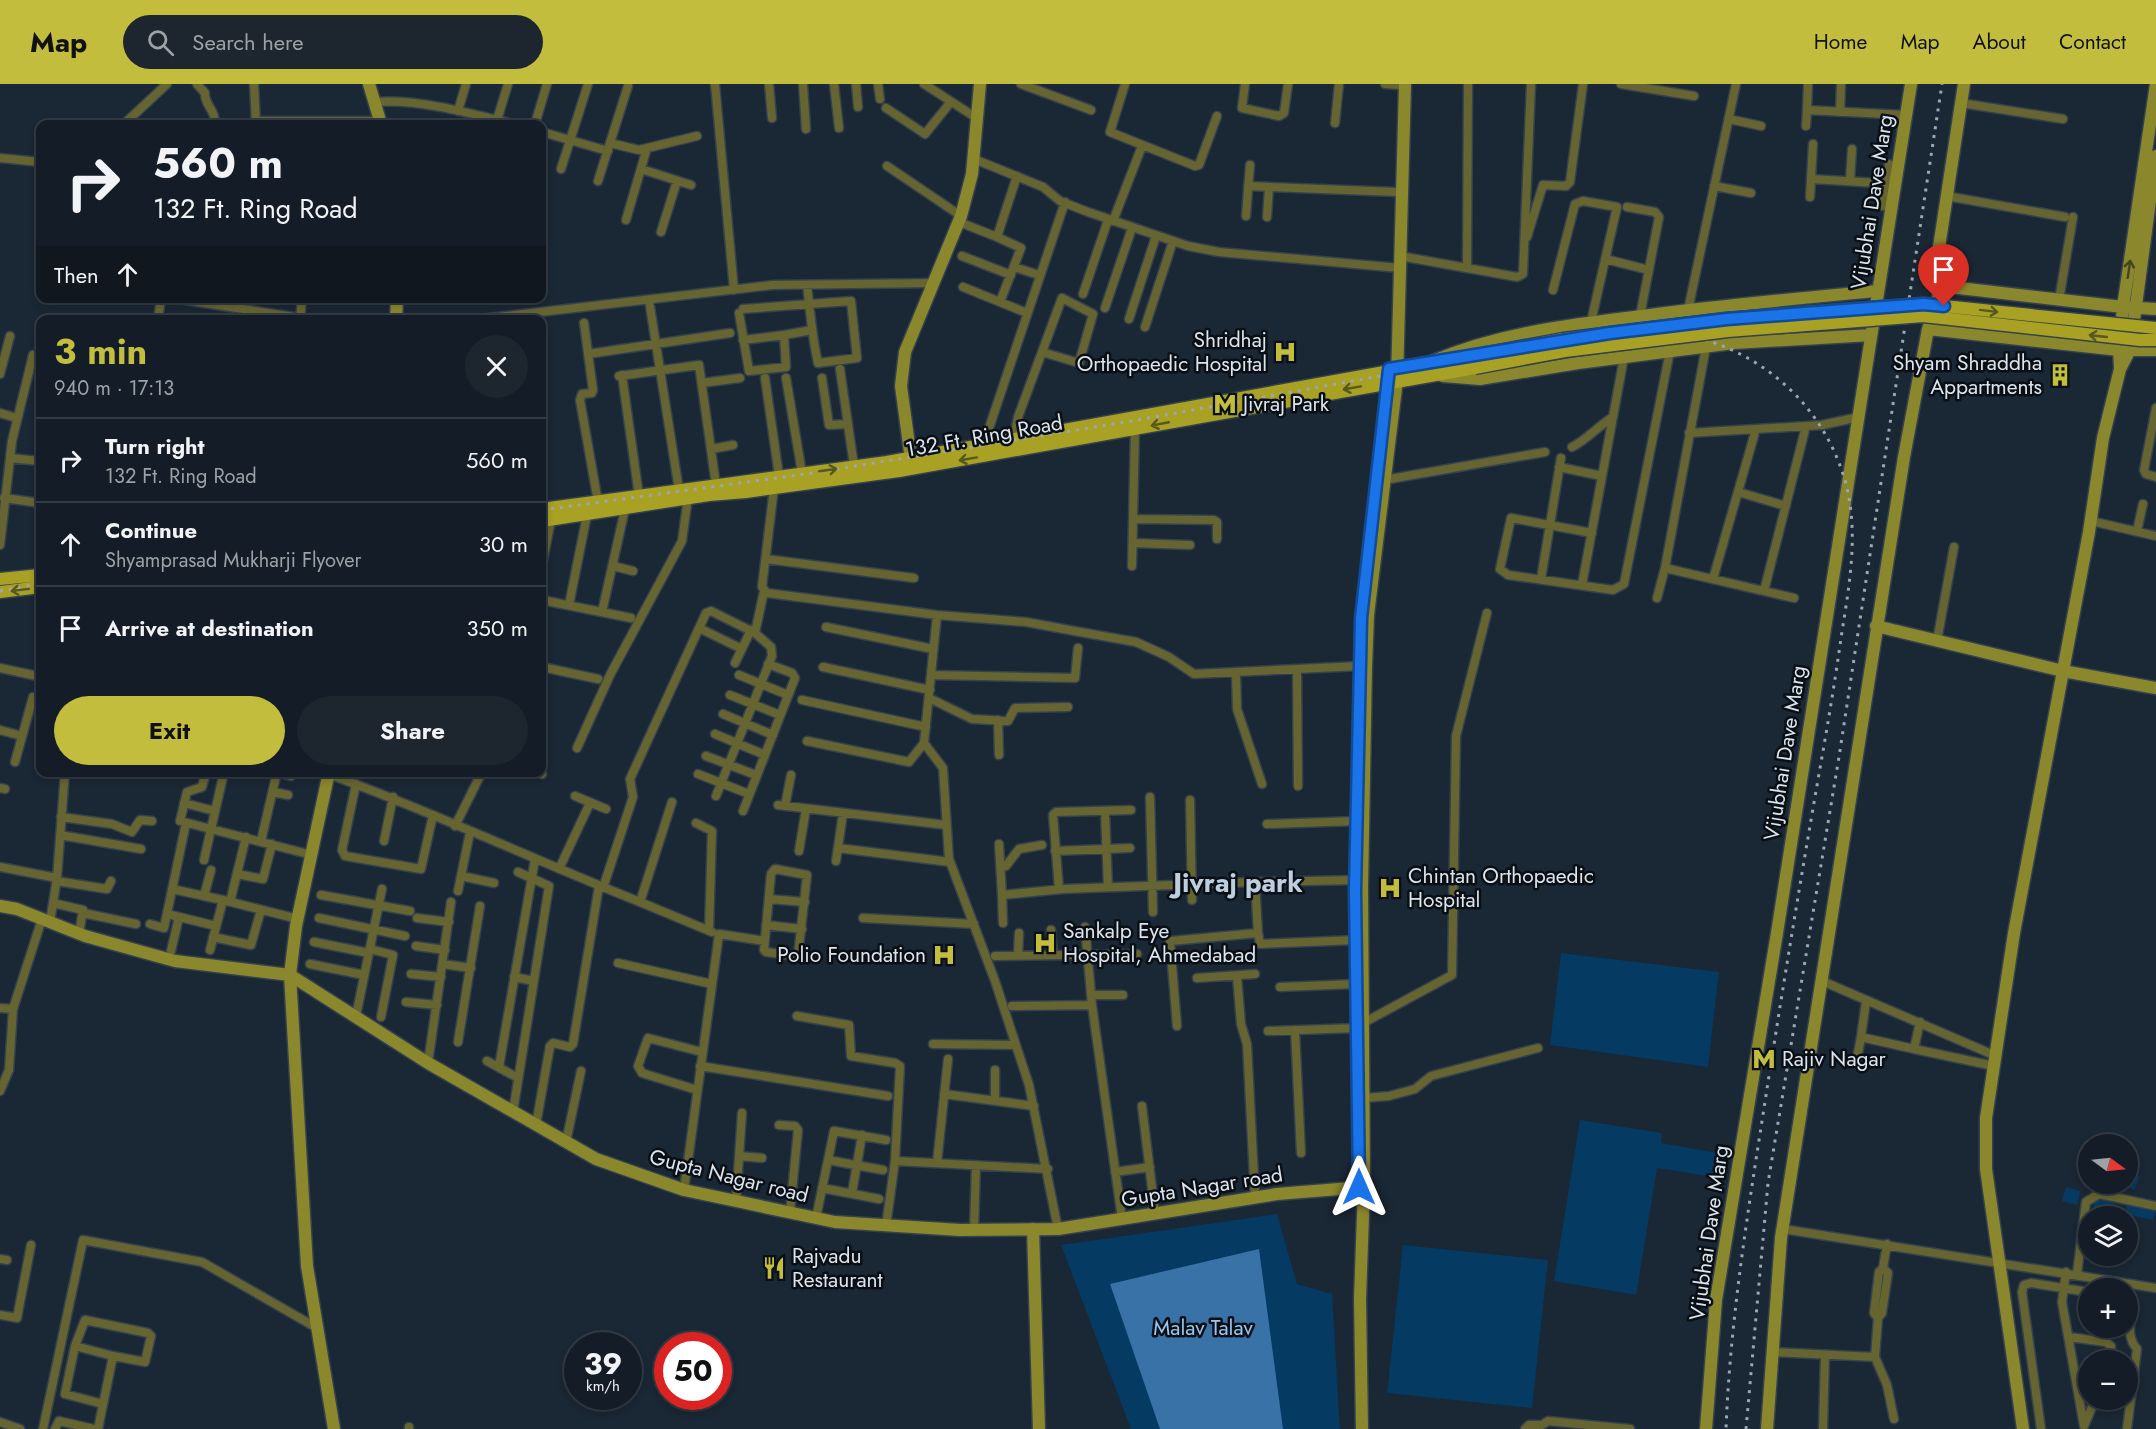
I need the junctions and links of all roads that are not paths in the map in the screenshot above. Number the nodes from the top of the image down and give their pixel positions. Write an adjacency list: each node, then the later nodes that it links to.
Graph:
1 (167, 84): 53 (street)
2 (197, 84): 54 (street)
3 (254, 84): 55 (street)
4 (369, 84): 38 (street)
5 (466, 84): 45 (street)
6 (508, 84): 57 (street)
7 (547, 84): 58 (street)
8 (588, 84): 66 (street)
9 (715, 84): 120 (street)
10 (769, 84): 49 (street)
11 (803, 84): 62 (street)
12 (834, 84): 63 (street)
13 (856, 84): 41 (street)
14 (878, 84): 37 (street)
15 (924, 84): 39 (street)
16 (980, 84): 51 (street)
17 (1023, 84): 43 (street)
18 (1125, 84): 68 (street)
19 (1245, 84): 20 (street)
20 (1288, 84)
21 (1339, 84): 59 (street)
22 (1385, 84): 23 (street)
23 (1402, 84): 91 (street); 111 (street)
24 (1468, 84): 112 (street)
25 (1531, 84): 108 (street)
26 (1583, 84): 108 (street)
27 (1621, 84): 35 (street)
28 (1736, 84): 50 (street)
29 (1808, 84): 44 (street)
30 (1911, 84): 47 (street, Vijubhai Dave Marg)
31 (1964, 84): 40 (street)
32 (2156, 84): 130 (street, one-way to 32)
33 (1841, 85): 46 (street)
34 (628, 86): 69 (street)
35 (1647, 86): 36 (street)
36 (1694, 96)
37 (879, 99)
38 (375, 102): 45 (street); 56 (street)
39 (950, 103): 42 (street); 51 (street)
40 (1961, 103): 52 (street); 93 (street)
41 (858, 107)
42 (886, 108)
43 (1091, 110)
44 (1807, 110): 46 (street); 61 (street)
45 (458, 111): 57 (street)
46 (1840, 112): 47 (street)
47 (1906, 115): 86 (street, Vijubhai Dave Marg)
48 (1218, 116): 68 (street)
49 (772, 118)
50 (1729, 118): 60 (street); 89 (street)
51 (978, 119): 74 (street)
52 (2063, 119)
53 (128, 120)
54 (214, 120)
55 (258, 120)
56 (380, 120)
57 (497, 120)
58 (536, 120)
59 (1335, 123)
60 (1761, 126)
61 (1806, 126)
62 (806, 129)
63 (839, 129)
64 (546, 133): 66 (street)
65 (697, 136): 70 (street)
66 (570, 140): 69 (street); 79 (street)
67 (1813, 144): 82 (street)
68 (1142, 146): 102 (street)
69 (609, 147): 70 (street); 83 (street)
70 (647, 148): 80 (street)
71 (1852, 149): 85 (street)
72 (2156, 156): 130 (street)
73 (0, 158): 75 (street)
74 (974, 159): 81 (street); 100 (street)
75 (36, 162)
76 (1889, 164): 86 (street)
77 (1250, 165): 88 (street)
78 (887, 166): 100 (street)
79 (561, 169)
80 (641, 169): 84 (street); 101 (street)
81 (1017, 176): 95 (street); 106 (street)
82 (1811, 179): 85 (street); 94 (street)
83 (598, 181)
84 (677, 181): 87 (street); 104 (street)
85 (1850, 181): 86 (street)
86 (1890, 184): 96 (street); 122 (street, Vijubhai Dave Marg)
87 (691, 185)
88 (1248, 186): 90 (street); 98 (street)
89 (1714, 186): 92 (street); 132 (street)
90 (1269, 187): 91 (street); 99 (street)
91 (1397, 192): 111 (street)
92 (1751, 193)
93 (1946, 196): 118 (street); 125 (street)
94 (1810, 197)
95 (1065, 202): 102 (street); 115 (street)
96 (1883, 206)
97 (1628, 207): 113 (street)
98 (1246, 216)
99 (1268, 217)
100 (960, 219): 106 (street); 116 (street)
101 (626, 220)
102 (1110, 221): 103 (street); 123 (street)
103 (1132, 228): 105 (street); 129 (street)
104 (661, 232)
105 (1156, 236): 107 (street); 137 (street)
106 (997, 237): 114 (street)
107 (1173, 241): 111 (street); 140 (street)
108 (1523, 250): 112 (street)
109 (963, 256): 114 (street)
110 (1605, 260): 113 (street); 121 (street); 138 (street)
111 (1398, 264): 112 (street); 164 (street)
112 (1467, 268)
113 (1649, 270): 136 (street)
114 (1013, 271): 115 (street); 127 (street)
115 (1038, 275): 133 (street)
116 (934, 283): 117 (street); 190 (street)
117 (807, 285): 120 (street); 126 (street)
118 (1942, 286): 125 (street); 142 (street)
119 (963, 287): 127 (street)
120 (734, 290): 124 (street)
121 (1553, 290)
122 (1877, 291): 132 (street); 145 (street, Vijubhai Dave Marg)
123 (1083, 294)
124 (649, 300): 135 (street); 150 (street)
125 (2059, 300): 130 (street)
126 (809, 302): 143 (street); 143 (street); 148 (street)
127 (1000, 302): 133 (street)
128 (203, 303): 134 (street)
129 (1105, 308)
130 (2130, 308): 131 (street); 152 (street)
131 (2156, 309)
132 (1688, 310): 136 (street)
133 (1027, 313): 182 (street)
134 (276, 315)
135 (516, 315)
136 (1640, 316): 138 (street)
137 (1129, 319)
138 (1591, 322): 161 (street)
139 (584, 323): 156 (street)
140 (1145, 327)
141 (2156, 328): 159 (main road, one-way to 141, bridge)
142 (1928, 329): 152 (street); 246 (street)
143 (812, 330): 146 (street)
144 (730, 333): 150 (street)
145 (1870, 334): 151 (street); 173 (street, Vijubhai Dave Marg)
146 (784, 335): 148 (street); 148 (street)
147 (10, 336): 163 (street)
148 (743, 340)
149 (2156, 340): 159 (main road, one-way to 159, bridge)
150 (656, 344): 156 (street); 162 (street)
151 (1706, 347): 154 (street); 180 (street)
152 (2125, 350): 153 (street); 213 (street)
153 (2156, 350)
154 (1670, 351): 158 (street); 233 (street)
155 (1042, 352): 155 (street); 181 (street)
156 (588, 354): 204 (street)
157 (33, 355): 174 (street)
158 (1624, 357): 161 (street); 172 (street)
159 (1474, 362): 161 (main road, 132 Ft. Ring Road)
160 (840, 369): 176 (street)
161 (1428, 369): 164 (main road, 132 Ft. Ring Road)
162 (660, 370): 169 (street); 200 (street); 201 (street)
163 (0, 374)
164 (1393, 375): 178 (main road, 132 Ft. Ring Road, one-way to 178); 181 (main road, 132 Ft. Ring Road); 196 (street); 256 (street)
165 (740, 378): 169 (street)
166 (765, 378): 197 (street)
167 (786, 378): 193 (street)
168 (822, 378): 176 (street)
169 (702, 383): 185 (street)
170 (2156, 408): 175 (street)
171 (0, 413): 174 (street)
172 (1613, 417): 184 (street); 194 (street)
173 (1858, 417): 177 (street); 559 (street, Vijubhai Dave Marg)
174 (17, 418): 187 (street)
175 (2155, 421): 195 (street)
176 (848, 424): 191 (street)
177 (1806, 426): 179 (street); 206 (street)
178 (1135, 429): 190 (main road, 132 Ft. Ring Road, one-way to 190); 211 (street)
179 (1756, 429): 180 (street); 199 (street)
180 (1689, 433): 226 (street)
181 (1014, 437): 182 (main road, 132 Ft. Ring Road)
182 (984, 443): 190 (main road, 132 Ft. Ring Road)
183 (733, 445): 185 (street)
184 (1572, 447)
185 (711, 449): 198 (street)
186 (1545, 452): 196 (street)
187 (10, 458): 189 (street); 202 (street)
188 (1561, 458): 192 (street)
189 (36, 461)
190 (911, 463): 191 (main road, 132 Ft. Ring Road); 197 (main road, 132 Ft. Ring Road)
191 (854, 466): 193 (main road, 132 Ft. Ring Road, one-way to 191)
192 (1559, 467): 194 (street); 214 (street)
193 (802, 473): 197 (main road, 132 Ft. Ring Road)
194 (1602, 476): 216 (street)
195 (2156, 477)
196 (1384, 480): 460 (street)
197 (777, 482): 198 (main road, 132 Ft. Ring Road); 200 (main road, 132 Ft. Ring Road); 223 (street)
198 (716, 485): 200 (main road, 132 Ft. Ring Road)
199 (1738, 492): 206 (street); 232 (street)
200 (684, 494): 201 (main road, 132 Ft. Ring Road); 208 (main road, 132 Ft. Ring Road); 288 (street)
201 (639, 496): 204 (main road, 132 Ft. Ring Road)
202 (4, 498): 203 (street); 209 (street)
203 (36, 502)
204 (598, 502): 207 (main road, 132 Ft. Ring Road)
205 (2143, 504): 215 (street)
206 (1786, 506): 236 (street)
207 (546, 508)
208 (625, 509): 210 (main road, 132 Ft. Ring Road); 224 (street)
209 (1, 512): 220 (street)
210 (587, 515): 212 (main road, 132 Ft. Ring Road); 241 (street)
211 (1134, 519): 218 (street); 219 (street)
212 (546, 520)
213 (2091, 521): 215 (street); 261 (street)
214 (1550, 525): 216 (street); 231 (street); 231 (street)
215 (2137, 531): 217 (street)
216 (1592, 533): 233 (street)
217 (2156, 536)
218 (1216, 539)
219 (1133, 543): 221 (street); 225 (street)
220 (0, 544)
221 (1190, 545)
222 (1954, 547): 250 (street)
223 (766, 559): 229 (street); 235 (street)
224 (613, 566): 227 (street); 242 (street)
225 (1132, 566)
226 (1665, 568): 232 (street); 238 (street)
227 (633, 571)
228 (36, 575): 230 (main road)
229 (914, 578)
230 (0, 579)
231 (1541, 579): 233 (street)
232 (1713, 579): 236 (street)
233 (1582, 585)
234 (36, 588): 237 (main road, one-way to 237)
235 (764, 591): 244 (street); 249 (street)
236 (1764, 591): 239 (street)
237 (0, 592)
238 (1658, 598)
239 (1794, 598)
240 (546, 601): 241 (street)
241 (569, 605): 242 (street)
242 (602, 612): 245 (street)
243 (1487, 613): 460 (street)
244 (937, 615): 253 (street); 262 (street)
245 (631, 618)
246 (1876, 626): 250 (street); 444 (street)
247 (826, 627): 253 (street)
248 (699, 628): 249 (street); 252 (street); 370 (street)
249 (753, 632): 252 (street); 255 (street)
250 (1937, 641): 261 (street)
251 (1078, 648): 264 (street)
252 (742, 649): 254 (street)
253 (933, 649): 264 (street)
254 (735, 663)
255 (768, 664): 267 (street); 271 (street)
256 (1360, 666): 260 (street); 329 (street)
257 (0, 668): 265 (street)
258 (546, 668): 266 (street)
259 (823, 668): 270 (street)
260 (1297, 671): 262 (street); 307 (street)
261 (2063, 671): 268 (street); 473 (street)
262 (1236, 674): 306 (street)
263 (739, 675): 267 (street)
264 (931, 675): 270 (street)
265 (36, 676)
266 (598, 679)
267 (761, 683): 271 (street); 274 (street)
268 (2156, 688)
269 (730, 694): 274 (street)
270 (929, 694): 278 (street); 280 (street)
271 (788, 695): 277 (street)
272 (33, 697): 284 (street)
273 (802, 700): 280 (street)
274 (752, 704): 277 (street); 279 (street)
275 (1068, 707): 278 (street)
276 (723, 714): 279 (street)
277 (780, 715): 283 (street)
278 (998, 720): 290 (street)
279 (745, 724): 283 (street); 287 (street)
280 (926, 727): 286 (street)
281 (0, 730): 284 (street)
282 (715, 734): 287 (street)
283 (773, 735): 289 (street)
284 (22, 736): 292 (street)
285 (807, 741): 286 (street)
286 (924, 743): 334 (street)
287 (736, 744): 289 (street); 293 (street)
288 (578, 748)
289 (765, 755): 296 (street)
290 (999, 755)
291 (706, 756): 293 (street)
292 (15, 762)
293 (728, 765): 296 (street); 304 (street)
294 (698, 774): 304 (street)
295 (791, 775): 319 (street)
296 (756, 776): 309 (street)
297 (65, 777): 327 (street)
298 (205, 777): 318 (street)
299 (223, 777): 322 (street)
300 (276, 777): 308 (street)
301 (327, 777): 350 (street)
302 (338, 777): 305 (street)
303 (479, 777): 333 (street)
304 (721, 783): 309 (street); 312 (street)
305 (356, 784): 313 (street); 326 (street)
306 (1262, 784)
307 (1299, 786)
308 (273, 792): 310 (street); 339 (street)
309 (749, 794): 323 (street)
310 (288, 795)
311 (575, 796): 316 (street)
312 (716, 796)
313 (393, 797): 326 (street); 340 (street)
314 (1150, 797): 369 (street)
315 (1190, 800): 368 (street)
316 (590, 802): 320 (street); 357 (street)
317 (672, 802): 383 (street)
318 (184, 803): 322 (street); 330 (street)
319 (806, 808): 325 (street); 348 (street)
320 (606, 809)
321 (1131, 810): 324 (street)
322 (215, 811): 335 (street)
323 (742, 811)
324 (1105, 811): 347 (street); 349 (street)
325 (843, 813): 334 (street); 344 (street)
326 (434, 815): 333 (street)
327 (61, 817): 328 (street); 337 (street)
328 (152, 821)
329 (1357, 821): 332 (street); 364 (street)
330 (186, 823): 335 (street); 372 (street)
331 (696, 823): 410 (street)
332 (1267, 824)
333 (455, 825): 336 (street)
334 (946, 825): 354 (street)
335 (212, 828): 338 (street); 352 (street)
336 (470, 832): 351 (street); 361 (street)
337 (60, 834): 346 (street); 363 (street)
338 (246, 837): 339 (street); 360 (street)
339 (261, 841): 341 (street)
340 (384, 841)
341 (272, 844): 350 (street); 360 (street)
342 (999, 844): 356 (street)
343 (1042, 845): 356 (street)
344 (838, 848): 353 (street); 354 (street)
345 (1130, 848): 347 (street)
346 (141, 849)
347 (1107, 849): 349 (street); 371 (street)
348 (800, 851)
349 (1055, 851): 374 (street)
350 (312, 855): 398 (street)
351 (535, 859): 357 (street); 362 (street)
352 (204, 860)
353 (836, 861)
354 (950, 862): 404 (street)
355 (0, 867): 363 (street)
356 (1001, 867): 377 (street)
357 (559, 869): 370 (street)
358 (211, 870): 378 (street)
359 (518, 872): 362 (street)
360 (237, 874): 381 (street)
361 (461, 876): 367 (street); 375 (street)
362 (530, 877): 441 (street); 443 (street)
363 (56, 879): 365 (street); 385 (street)
364 (1356, 880): 366 (street); 418 (street)
365 (111, 881)
366 (1255, 882): 368 (street); 413 (street)
367 (494, 883)
368 (1192, 884): 369 (street); 380 (street)
369 (1152, 885): 371 (street); 391 (street)
370 (601, 887): 383 (street); 491 (street)
371 (1108, 887): 374 (street)
372 (172, 889): 378 (street); 393 (street)
373 (382, 889): 386 (street)
374 (1059, 889): 377 (street)
375 (458, 891)
376 (321, 895): 386 (street)
377 (1002, 895): 401 (street)
378 (204, 896): 381 (street)
379 (769, 898): 384 (street); 384 (street); 405 (street)
380 (1192, 900)
381 (226, 901): 389 (street); 406 (street)
382 (452, 902): 400 (street)
383 (640, 902): 410 (street)
384 (805, 902): 408 (street)
385 (53, 903): 392 (street); 399 (street)
386 (378, 905): 390 (street); 409 (street)
387 (0, 906): 399 (street, Gupta Nagar road)
388 (480, 906): 434 (street)
389 (261, 909): 398 (street); 417 (street)
390 (410, 911)
391 (1153, 912)
392 (83, 913): 402 (street); 414 (street)
393 (167, 914): 394 (street); 403 (street)
394 (179, 917): 406 (street); 424 (street)
395 (319, 918): 409 (street)
396 (417, 918): 400 (street)
397 (863, 918): 404 (street)
398 (298, 919): 437 (street)
399 (46, 921): 414 (street, Gupta Nagar road); 455 (street)
400 (449, 922): 423 (street)
401 (1003, 923)
402 (136, 924)
403 (150, 924)
404 (974, 924): 467 (street)
405 (766, 925): 408 (street); 419 (street)
406 (216, 926): 417 (street)
407 (1085, 927): 426 (street)
408 (802, 929): 419 (street)
409 (374, 930): 416 (street); 425 (street)
410 (709, 930): 415 (street)
411 (1051, 930): 427 (street)
412 (1019, 933): 429 (street)
413 (1258, 933): 418 (street); 461 (street)
414 (79, 934): 437 (street, Gupta Nagar road)
415 (718, 934): 419 (street); 445 (street)
416 (405, 936)
417 (213, 937): 422 (street)
418 (1356, 940): 446 (street)
419 (765, 941)
420 (314, 942): 425 (street)
421 (416, 946): 423 (street)
422 (210, 950)
423 (445, 950): 433 (street)
424 (171, 951)
425 (369, 951): 438 (street); 458 (street)
426 (1088, 952): 427 (street); 428 (street); 449 (street)
427 (1053, 954): 429 (street)
428 (1137, 954)
429 (1018, 955): 430 (street)
430 (994, 956)
431 (618, 963): 445 (street)
432 (310, 964): 438 (street)
433 (443, 964): 434 (street); 440 (street)
434 (471, 968): 465 (street)
435 (411, 974): 440 (street)
436 (1255, 974): 439 (street)
437 (290, 975): 456 (street, Gupta Nagar road); 534 (street)
438 (364, 975): 456 (street)
439 (1237, 976): 442 (street); 512 (street)
440 (441, 977): 452 (street)
441 (514, 977): 443 (street); 477 (street)
442 (1197, 978)
443 (534, 981): 480 (street)
444 (1822, 981): 450 (street); 522 (street)
445 (712, 984): 470 (street)
446 (1356, 984): 447 (street); 460 (street)
447 (1280, 987)
448 (1123, 995): 449 (street)
449 (1092, 1000): 453 (street); 507 (street)
450 (1866, 1001): 459 (street); 464 (street)
451 (406, 1002): 452 (street)
452 (437, 1005): 474 (street)
453 (1012, 1006)
454 (0, 1008): 455 (street)
455 (13, 1009): 482 (street)
456 (356, 1016): 474 (street, Gupta Nagar road)
457 (797, 1016): 500 (street)
458 (381, 1017)
459 (1920, 1022): 469 (street); 473 (street)
460 (1361, 1025): 462 (street); 485 (street); 508 (street)
461 (1177, 1026)
462 (1295, 1030): 463 (street); 496 (street)
463 (1268, 1031)
464 (1861, 1038): 469 (street); 475 (street)
465 (458, 1042)
466 (933, 1044): 467 (street)
467 (1015, 1045): 487 (street)
468 (1538, 1048): 485 (street)
469 (1914, 1049): 473 (street)
470 (702, 1052): 476 (street); 481 (street)
471 (948, 1059): 483 (street)
472 (487, 1061): 477 (street)
473 (1995, 1061): 527 (street)
474 (428, 1063): 489 (street, Gupta Nagar road)
475 (1856, 1064)
476 (700, 1066): 481 (street); 484 (street)
477 (499, 1067): 480 (street)
478 (995, 1070): 486 (street)
479 (581, 1071): 495 (street)
480 (518, 1078): 489 (street)
481 (697, 1090): 510 (street)
482 (0, 1091)
483 (945, 1094): 486 (street); 501 (street)
484 (888, 1096)
485 (1365, 1098): 508 (street)
486 (995, 1100): 487 (street)
487 (1034, 1106): 505 (street)
488 (1142, 1106): 504 (street)
489 (513, 1112): 491 (street, Gupta Nagar road)
490 (742, 1113): 497 (street)
491 (536, 1125): 495 (street, Gupta Nagar road)
492 (779, 1125): 516 (street)
493 (862, 1135): 494 (street); 499 (street); 502 (street)
494 (886, 1140)
495 (566, 1142): 510 (street, Gupta Nagar road)
496 (1301, 1153)
497 (739, 1156): 498 (street); 514 (street)
498 (762, 1158)
499 (828, 1160): 502 (street); 509 (street)
500 (895, 1161): 501 (street); 520 (street)
501 (937, 1163): 503 (street)
502 (857, 1165): 506 (street); 511 (street)
503 (976, 1165): 505 (street); 523 (street)
504 (1150, 1167): 507 (street); 517 (street)
505 (1048, 1169): 521 (street)
506 (883, 1170)
507 (1115, 1172): 519 (street)
508 (1361, 1187): 512 (street, Gupta Nagar road); 555 (street); 556 (street)
509 (822, 1188): 511 (street); 518 (street)
510 (684, 1190): 514 (street, Gupta Nagar road)
511 (852, 1194): 513 (street)
512 (1255, 1197): 517 (street, Gupta Nagar road)
513 (879, 1199)
514 (736, 1201): 516 (street, Gupta Nagar road)
515 (2156, 1206): 529 (street)
516 (790, 1212): 518 (street, Gupta Nagar road)
517 (1155, 1213): 519 (street, Gupta Nagar road)
518 (816, 1218): 520 (street, Gupta Nagar road)
519 (1122, 1218): 521 (street, Gupta Nagar road)
520 (886, 1227): 523 (street, Gupta Nagar road)
521 (1058, 1229): 524 (street, Gupta Nagar road)
522 (1783, 1229): 525 (street); 539 (street)
523 (974, 1230): 524 (street, Gupta Nagar road)
524 (1034, 1230): 554 (street)
525 (1887, 1244): 527 (street); 542 (street)
526 (31, 1245): 533 (street)
527 (1999, 1263): 528 (street); 562 (street)
528 (2066, 1272): 529 (street); 530 (street)
529 (2077, 1274): 531 (street)
530 (2064, 1288): 532 (street); 535 (street); 563 (street)
531 (2156, 1288)
532 (2078, 1290)
533 (0, 1315)
534 (317, 1328): 549 (street); 553 (street)
535 (2069, 1337): 538 (street); 547 (street)
536 (2129, 1338): 564 (street)
537 (75, 1346): 541 (street); 541 (street); 543 (street)
538 (2111, 1350)
539 (1772, 1352): 540 (street); 560 (street)
540 (1826, 1355): 542 (street); 561 (street)
541 (113, 1356): 543 (street)
542 (1875, 1357): 545 (street)
543 (103, 1404): 552 (street)
544 (2091, 1410): 547 (street)
545 (1894, 1419)
546 (0, 1422): 548 (street)
547 (2084, 1427)
548 (20, 1429)
549 (43, 1429)
550 (55, 1429): 551 (street)
551 (94, 1429)
552 (98, 1429)
553 (334, 1429)
554 (1039, 1429)
555 (1356, 1429)
556 (1362, 1429)
557 (1525, 1429): 558 (street)
558 (1630, 1429)
559 (1706, 1429)
560 (1767, 1429)
561 (1823, 1429)
562 (2023, 1429)
563 (2040, 1429)
564 (2127, 1429)

